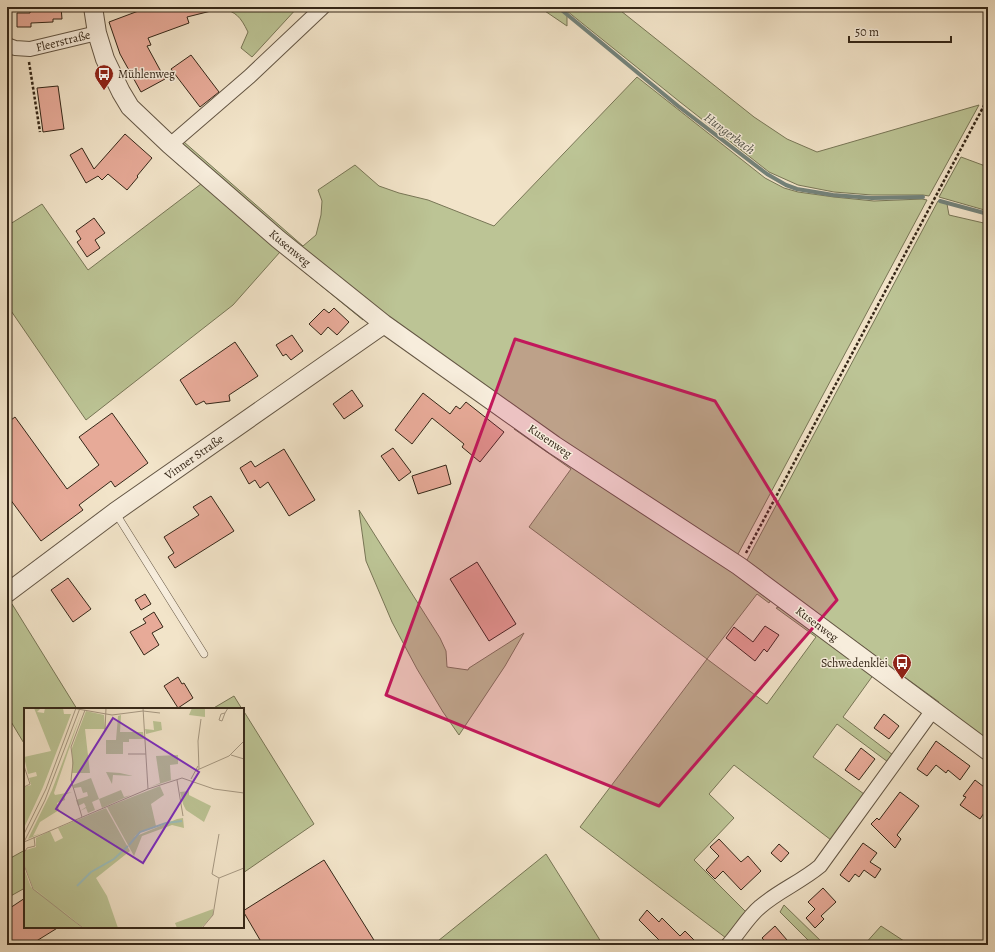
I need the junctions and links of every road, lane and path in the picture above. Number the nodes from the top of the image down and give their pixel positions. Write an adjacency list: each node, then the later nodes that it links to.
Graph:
1 (93, 7): 3 (street, Kusenweg)
2 (323, 7): 8 (street)
3 (97, 33): 5 (street, Fleerstraße); 8 (street, Kusenweg)
4 (8, 47): 5 (street, Fleerstraße)
5 (30, 50): 7 (path)
6 (988, 98): 11 (path)
7 (40, 132)
8 (170, 145): 9 (street, Kusenweg)
9 (384, 324): 10 (street, Vinner Straße); 11 (street, Kusenweg)
10 (115, 512): 12 (street, Vinner Straße); 13 (lane)
11 (739, 566): 14 (street, Kusenweg)
12 (7, 593)
13 (204, 654)
14 (932, 710): 15 (street, Kusenweg); 16 (street)
15 (988, 751)
16 (728, 945)

